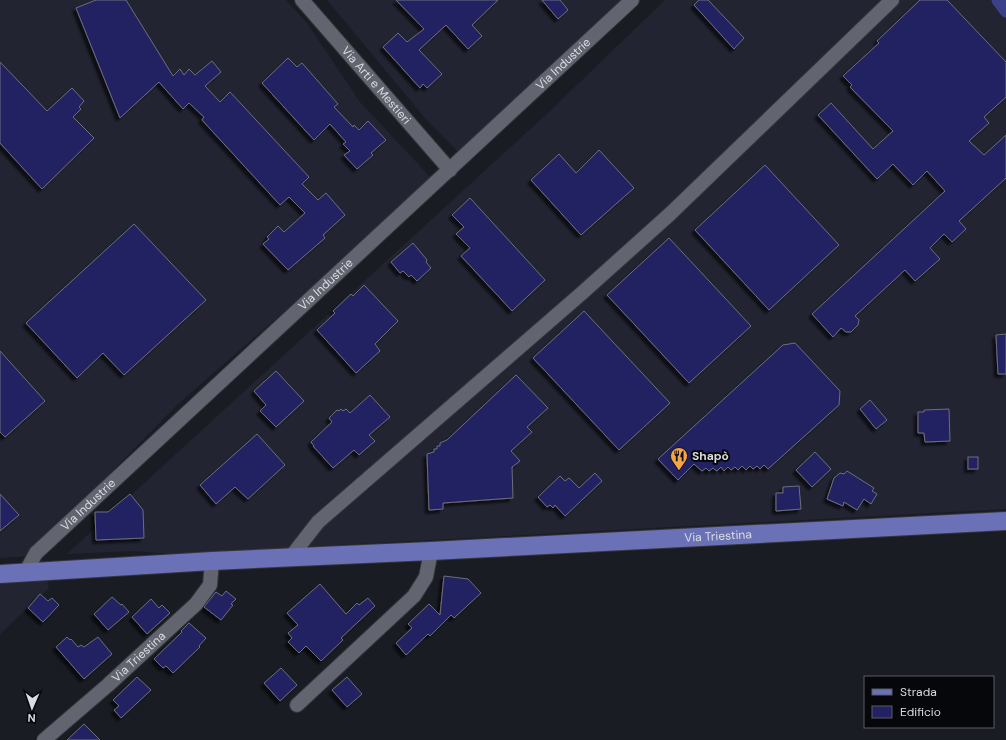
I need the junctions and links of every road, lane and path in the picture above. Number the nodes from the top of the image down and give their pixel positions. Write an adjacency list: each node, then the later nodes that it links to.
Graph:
1 (302, 0): 4 (street, Via Arti e Mestieri)
2 (632, 0): 4 (street, Via Industrie)
3 (892, 0): 7 (street)
4 (450, 170): 9 (street, Via Industrie)
5 (1006, 521): 6 (main road, Via Triestina)
6 (431, 552): 7 (main road, Via Triestina); 11 (street)
7 (290, 558): 8 (main road, Via Triestina)
8 (212, 561): 9 (main road, Via Triestina); 12 (street, Via Triestina)
9 (25, 573): 10 (main road, Via Triestina)
10 (0, 574)
11 (297, 705)
12 (44, 740)

